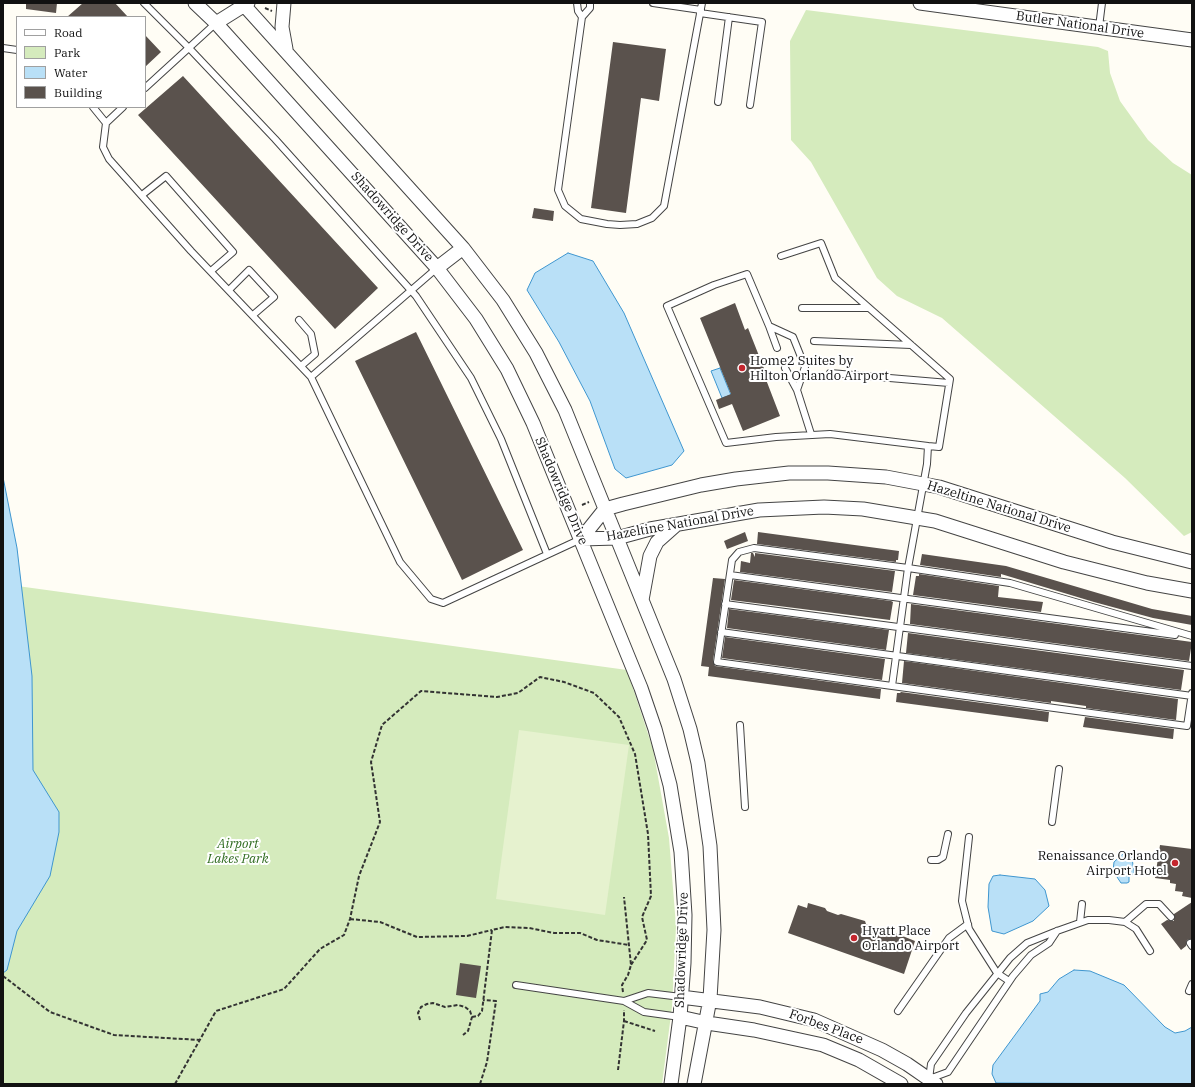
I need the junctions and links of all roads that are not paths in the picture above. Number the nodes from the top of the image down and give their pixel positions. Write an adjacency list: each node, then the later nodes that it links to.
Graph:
1 (144, 3): 18 (lane)
2 (195, 3): 14 (street, Shadowridge Drive)
3 (577, 3): 12 (lane)
4 (590, 3): 12 (lane)
5 (653, 3): 11 (lane)
6 (920, 3): 9 (street, Butler National Drive)
7 (1102, 3): 15 (lane)
8 (245, 4): 14 (street); 20 (street)
9 (970, 6): 15 (street, Butler National Drive)
10 (279, 7): 20 (street)
11 (701, 8): 12 (lane); 13 (lane)
12 (582, 17)
13 (729, 17): 22 (lane); 23 (lane)
14 (216, 23): 18 (lane); 30 (street, Shadowridge Drive)
15 (1099, 27): 16 (street, Butler National Drive)
16 (1192, 40)
17 (3, 48): 19 (lane)
18 (189, 48): 21 (lane); 33 (lane)
19 (16, 50)
20 (286, 51): 28 (street)
21 (146, 87)
22 (718, 102)
23 (750, 105)
24 (94, 108): 26 (lane)
25 (123, 108): 26 (lane)
26 (106, 122): 27 (lane)
27 (142, 195): 31 (lane); 31 (lane)
28 (463, 248): 30 (street); 51 (street)
29 (781, 256): 35 (lane)
30 (437, 268): 33 (lane); 55 (street, Shadowridge Drive)
31 (211, 271): 32 (lane)
32 (229, 290): 36 (lane); 36 (lane)
33 (411, 290): 45 (lane); 56 (lane)
34 (802, 308): 35 (lane)
35 (869, 308): 40 (lane)
36 (252, 315): 42 (lane)
37 (299, 320): 42 (lane)
38 (769, 326): 41 (lane); 47 (lane); 48 (lane)
39 (814, 341): 40 (lane)
40 (911, 345): 46 (lane)
41 (776, 348)
42 (301, 366): 45 (lane)
43 (785, 368): 47 (lane)
44 (830, 373): 46 (lane)
45 (311, 377): 56 (lane)
46 (949, 383): 49 (lane)
47 (797, 390): 48 (lane)
48 (811, 434): 49 (lane)
49 (928, 446): 50 (lane)
50 (923, 484): 51 (street, Hazeltine National Drive); 52 (lane); 57 (street, Hazeltine National Drive)
51 (605, 509): 54 (street); 55 (street, Hazeltine National Drive)
52 (918, 517): 53 (street, Hazeltine National Drive); 58 (lane); 60 (street, Hazeltine National Drive)
53 (674, 526): 54 (street, Hazeltine National Drive); 62 (street)
54 (617, 538): 55 (street, Hazeltine National Drive); 62 (street)
55 (581, 539): 56 (lane); 91 (street, Shadowridge Drive)
56 (547, 554)
57 (1192, 562)
58 (908, 568): 59 (lane); 61 (lane); 66 (lane)
59 (730, 575): 61 (lane); 63 (lane)
60 (1192, 591)
61 (904, 598): 64 (lane); 66 (lane)
62 (642, 601): 92 (street)
63 (725, 604): 64 (lane); 65 (lane)
64 (900, 627): 67 (lane); 68 (lane)
65 (721, 632): 67 (lane); 69 (lane)
66 (1192, 637)
67 (896, 656): 69 (lane); 70 (lane)
68 (1192, 666)
69 (892, 686): 72 (lane)
70 (1192, 694): 72 (lane)
71 (740, 725): 74 (lane)
72 (1189, 727)
73 (1059, 769): 75 (lane)
74 (745, 807)
75 (1052, 822)
76 (948, 834): 78 (lane)
77 (969, 837): 83 (lane)
78 (931, 860)
79 (1082, 904): 81 (lane)
80 (1171, 917): 82 (lane)
81 (1080, 922): 82 (lane); 84 (lane)
82 (1125, 922): 85 (lane)
83 (968, 924): 86 (lane); 94 (lane)
84 (1056, 931): 86 (lane); 87 (lane)
85 (1150, 951)
86 (997, 973): 87 (lane); 97 (lane)
87 (1009, 981): 97 (lane)
88 (1192, 984): 90 (lane)
89 (516, 986): 93 (lane)
90 (1189, 991)
91 (681, 997): 92 (street, Forbes Place); 93 (lane); 95 (street, Shadowridge Drive)
92 (710, 1000): 96 (street); 97 (street, Forbes Place)
93 (624, 1001): 95 (lane)
94 (898, 1011)
95 (680, 1017): 96 (street, Forbes Place); 98 (street, Shadowridge Drive)
96 (707, 1023): 99 (street); 100 (street, Forbes Place)
97 (932, 1081)
98 (671, 1084)
99 (694, 1084)
100 (901, 1084)

